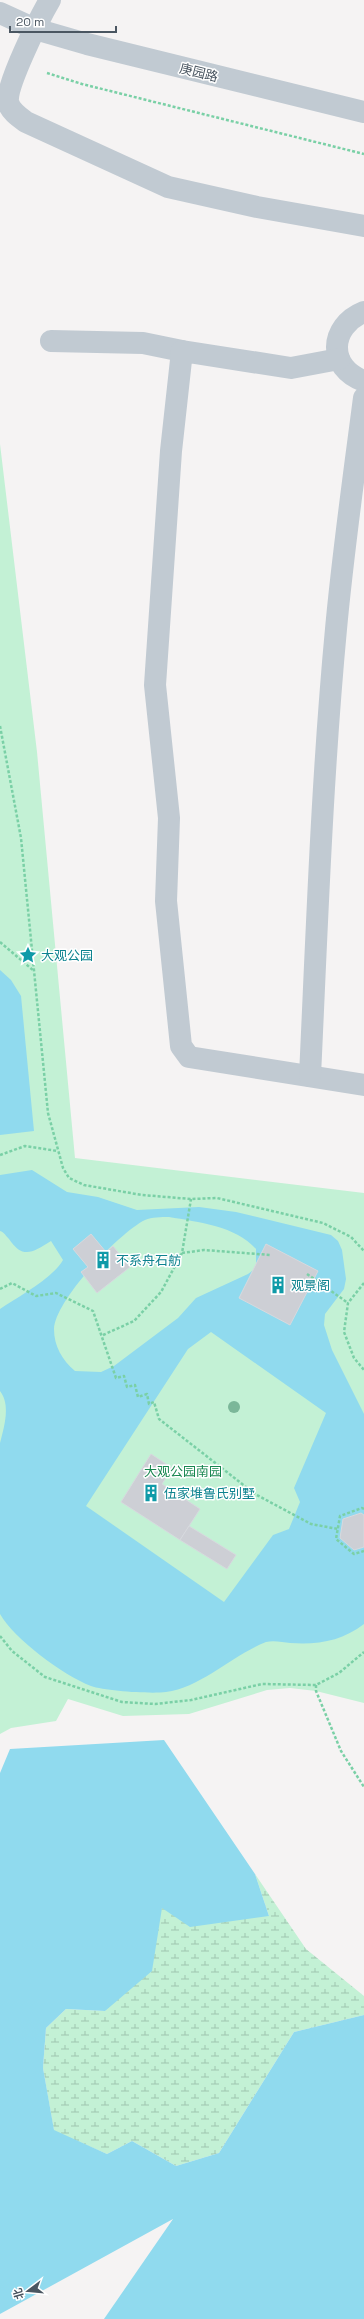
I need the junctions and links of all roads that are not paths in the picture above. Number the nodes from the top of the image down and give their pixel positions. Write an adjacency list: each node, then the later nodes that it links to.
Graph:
1 (50, 0): 3 (street)
2 (0, 13): 3 (street, 庚园路)
3 (35, 29): 4 (street, 庚园路); 5 (street)
4 (364, 112)
5 (364, 226)
6 (364, 312): 9 (street)
7 (51, 341): 8 (street)
8 (182, 351): 9 (street); 12 (street)
9 (339, 360): 10 (street)
10 (364, 381)
11 (364, 398): 12 (street)
12 (310, 1076): 13 (street)
13 (364, 1085)

